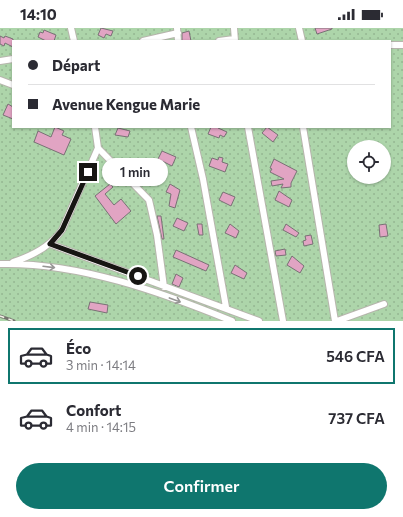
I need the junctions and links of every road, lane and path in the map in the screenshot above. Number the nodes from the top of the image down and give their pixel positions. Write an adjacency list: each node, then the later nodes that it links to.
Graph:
1 (71, 28): 5 (street)
2 (234, 28): 7 (street)
3 (299, 28): 8 (street)
4 (177, 31): 6 (street)
5 (74, 40)
6 (146, 40)
7 (234, 40)
8 (302, 40)
9 (403, 45): 10 (street)
10 (391, 46)
11 (12, 58): 12 (street)
12 (0, 61)
13 (0, 80): 14 (street)
14 (12, 85)
15 (95, 128): 19 (street)
16 (191, 128): 25 (street)
17 (248, 128): 28 (street)
18 (303, 128): 29 (street)
19 (98, 148): 20 (street); 23 (street)
20 (50, 244): 21 (street); 23 (street)
21 (10, 263): 22 (street); 26 (street, one-way to 26)
22 (0, 264)
23 (164, 287): 25 (street)
24 (384, 304): 29 (street)
25 (226, 308): 27 (street)
26 (232, 321)
27 (258, 321)
28 (283, 321)
29 (336, 321)

